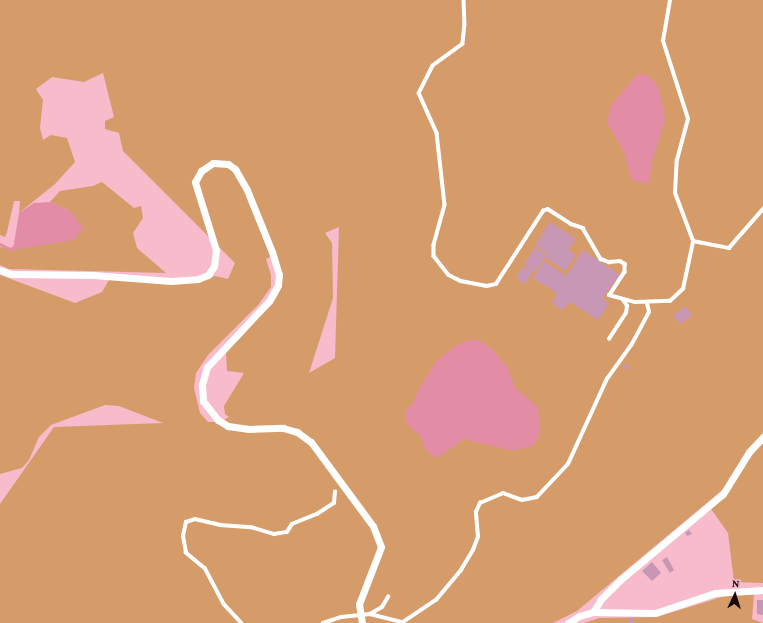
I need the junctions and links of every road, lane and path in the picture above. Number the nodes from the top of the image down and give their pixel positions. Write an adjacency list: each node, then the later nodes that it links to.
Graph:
1 (464, 0): 6 (lane)
2 (670, 0): 4 (lane)
3 (763, 208): 4 (lane)
4 (693, 242): 7 (lane)
5 (0, 270): 17 (street)
6 (623, 300): 7 (lane); 8 (lane)
7 (647, 303): 14 (lane)
8 (609, 339)
9 (763, 437): 13 (street)
10 (335, 492): 15 (lane)
11 (763, 590): 13 (street)
12 (388, 597): 14 (lane)
13 (593, 612): 18 (street)
14 (370, 614): 16 (lane)
15 (241, 623)
16 (323, 623)
17 (362, 623)
18 (568, 623)

